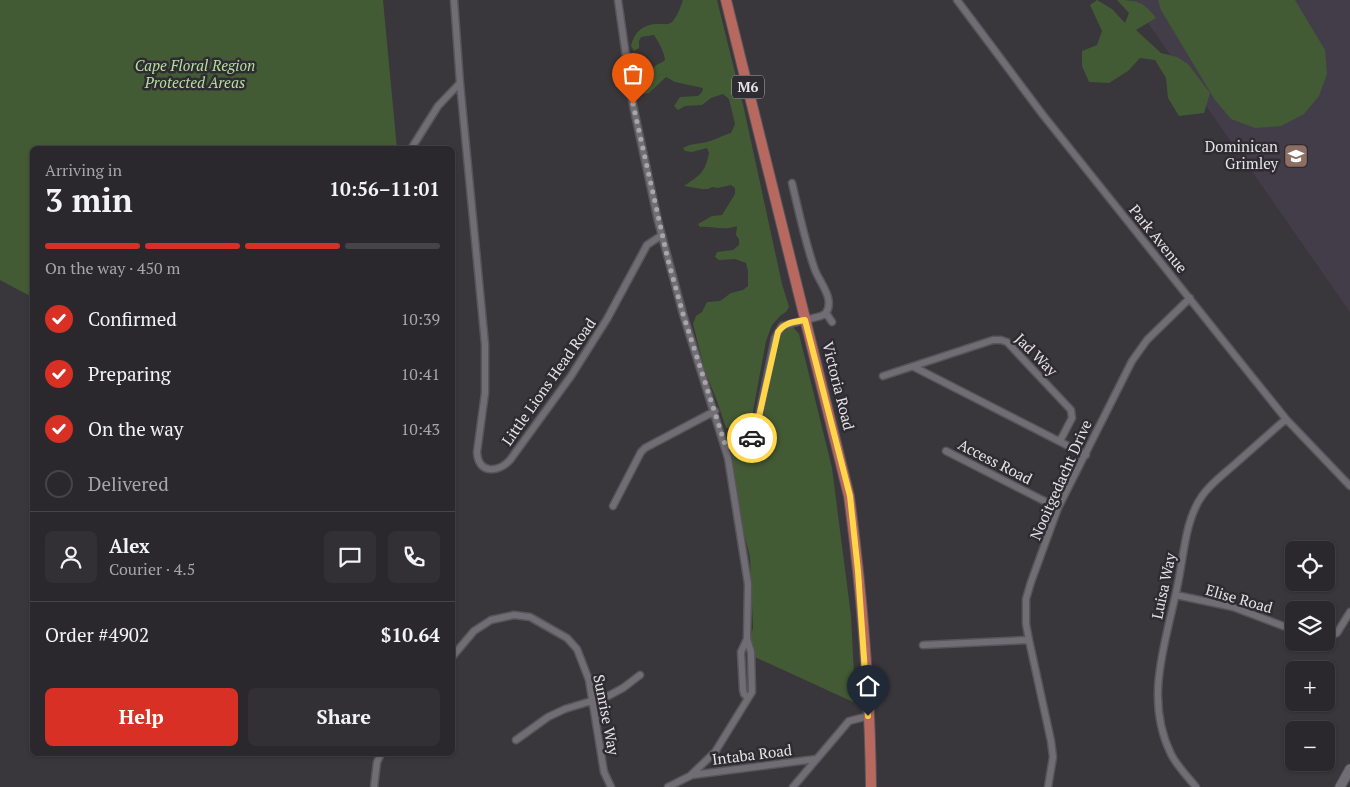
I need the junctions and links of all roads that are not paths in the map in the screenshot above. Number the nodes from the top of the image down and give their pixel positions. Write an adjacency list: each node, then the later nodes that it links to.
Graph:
1 (454, 0): 5 (street)
2 (618, 0): 8 (street)
3 (726, 0): 11 (main road, Victoria Road / M6)
4 (957, 0): 9 (street, Park Avenue)
5 (460, 83): 6 (street); 8 (street, Little Lions Head Road)
6 (413, 146)
7 (792, 183): 10 (street)
8 (662, 235): 15 (street)
9 (1190, 298): 16 (street, Park Avenue); 20 (street, Nooitgedacht Drive)
10 (826, 313): 11 (street); 12 (street)
11 (805, 320): 18 (street); 35 (main road, Victoria Road / M6)
12 (832, 322)
13 (914, 367): 14 (street, Jad Way); 17 (street); 17 (street, Jad Way)
14 (883, 376)
15 (714, 411): 18 (street); 22 (street)
16 (1286, 418): 21 (street, Park Avenue); 24 (street, Luisa Way)
17 (1060, 441): 20 (street)
18 (726, 447): 28 (street)
19 (946, 451): 23 (street, Access Road)
20 (1086, 455): 23 (street, Nooitgedacht Drive)
21 (1350, 486)
22 (613, 506)
23 (1058, 508): 29 (street, Nooitgedacht Drive)
24 (1176, 595): 26 (street, Elise Road); 47 (street, Luisa Way)
25 (1350, 612): 27 (street)
26 (1285, 627)
27 (1335, 634)
28 (747, 639): 33 (street, Intaba Road); 33 (street)
29 (1028, 640): 30 (street); 46 (street, Nooitgedacht Drive)
30 (923, 645)
31 (455, 653): 34 (street, Sunrise Way)
32 (640, 675): 34 (street)
33 (747, 697): 40 (street, Intaba Road)
34 (594, 702): 36 (street); 42 (street, Sunrise Way)
35 (868, 716): 38 (street); 45 (main road, Victoria Road / M6)
36 (516, 740)
37 (380, 756): 41 (street)
38 (816, 759): 40 (street, Intaba Road); 44 (street)
39 (1350, 769): 48 (street)
40 (690, 776): 43 (street, Intaba Road)
41 (374, 787)
42 (610, 787)
43 (668, 787)
44 (794, 787)
45 (871, 787)
46 (1048, 787)
47 (1196, 787)
48 (1340, 787)

